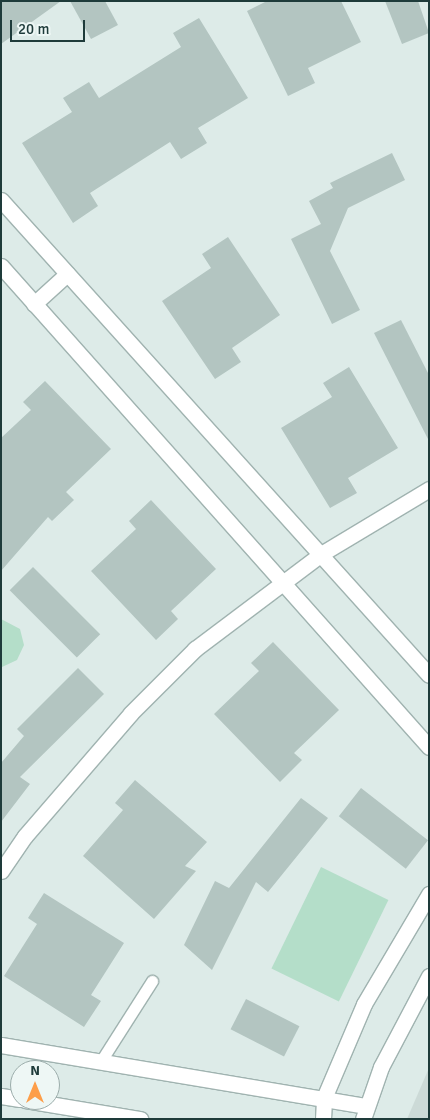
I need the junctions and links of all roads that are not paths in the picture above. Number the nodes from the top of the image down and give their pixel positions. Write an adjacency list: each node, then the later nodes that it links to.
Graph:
1 (1, 200): 3 (street)
2 (1, 266): 4 (street)
3 (66, 274): 4 (street); 6 (street)
4 (34, 304): 7 (street)
5 (429, 489): 6 (street)
6 (321, 554): 7 (street); 8 (street)
7 (282, 584): 9 (street); 10 (street)
8 (429, 675)
9 (429, 746)
10 (1, 870)
11 (429, 894): 16 (street)
12 (429, 976): 18 (street)
13 (152, 981): 15 (lane)
14 (1, 1045): 15 (street)
15 (101, 1061): 16 (street)
16 (324, 1098): 18 (street); 20 (street)
17 (60, 1106): 19 (street)
18 (364, 1113)
19 (140, 1119)
20 (323, 1119)

